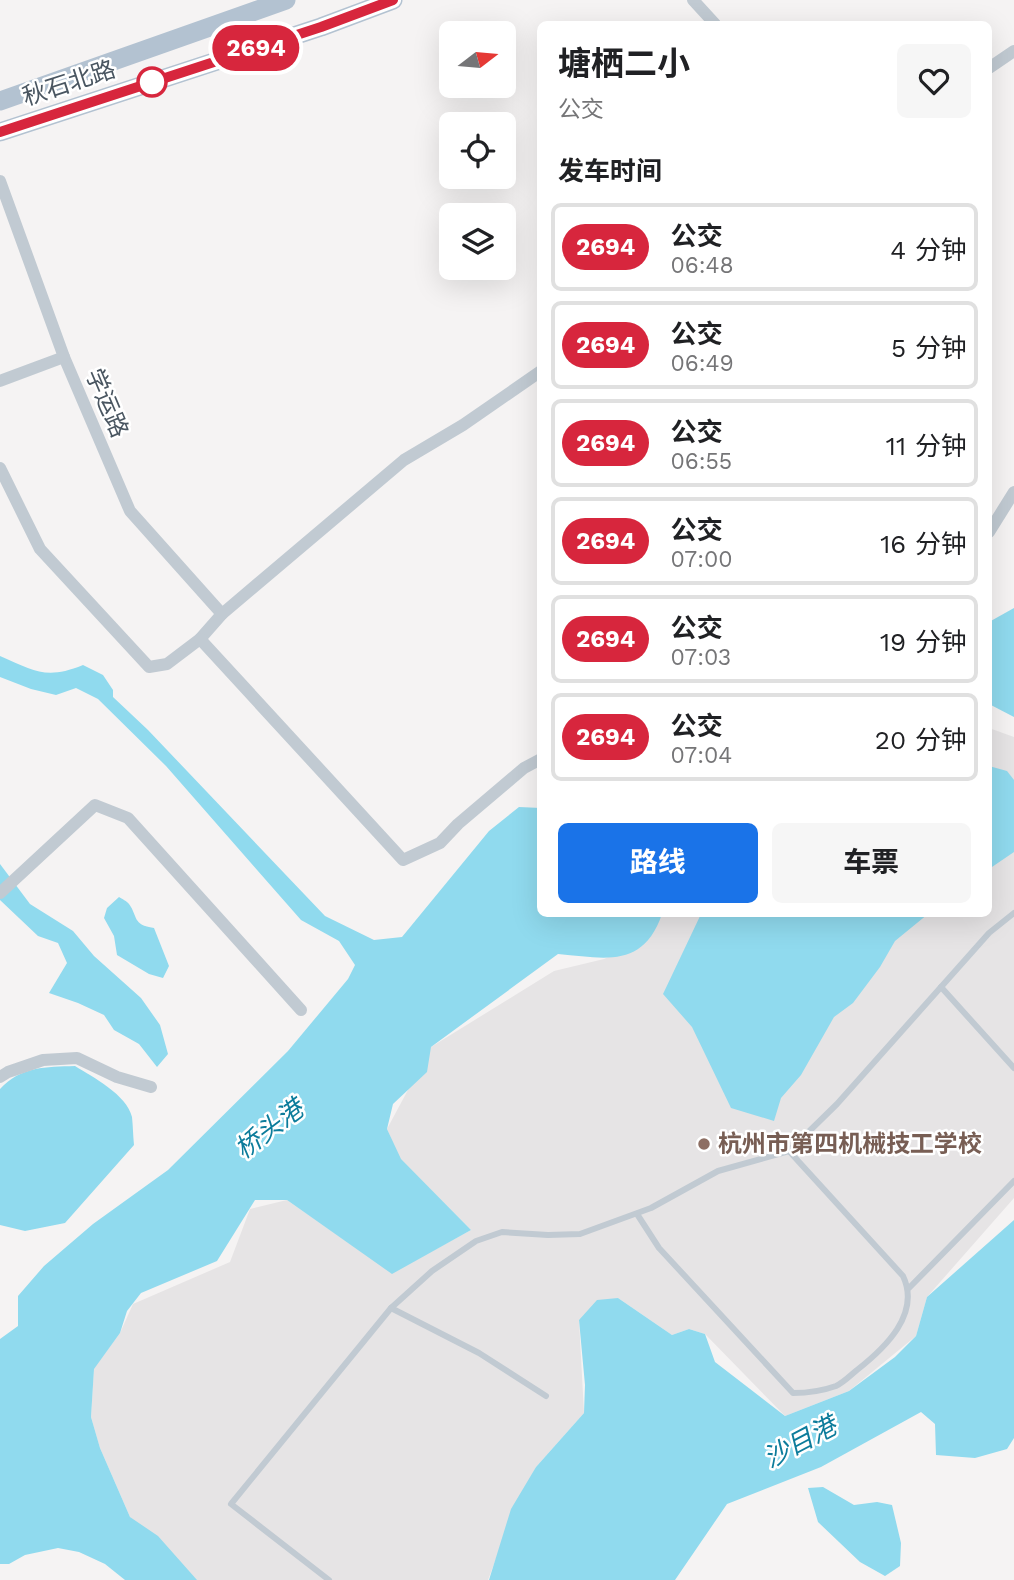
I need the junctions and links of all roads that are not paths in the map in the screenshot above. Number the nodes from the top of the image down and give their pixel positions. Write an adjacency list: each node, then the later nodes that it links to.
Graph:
1 (286, 0): 7 (main road, 秋石北路)
2 (393, 0): 8 (main road, 秋石北路)
3 (693, 0): 4 (street)
4 (712, 21)
5 (1014, 51): 6 (street)
6 (992, 66)
7 (0, 101)
8 (0, 132)
9 (0, 181): 10 (street, 学运路)
10 (65, 357): 12 (street); 16 (street, 学运路)
11 (537, 374): 16 (street)
12 (0, 381)
13 (0, 468): 17 (street)
14 (1014, 492): 15 (street)
15 (992, 527)
16 (222, 614): 17 (street)
17 (200, 639): 18 (street)
18 (537, 761)
19 (0, 893): 22 (street)
20 (1014, 912): 21 (lane)
21 (941, 987): 23 (lane); 26 (lane)
22 (301, 1010)
23 (1014, 1068)
24 (0, 1077): 25 (street)
25 (151, 1087)
26 (789, 1151): 28 (lane); 29 (lane)
27 (1014, 1181): 29 (lane)
28 (637, 1214): 29 (lane); 30 (lane)
29 (909, 1288)
30 (391, 1308): 31 (lane); 32 (lane)
31 (546, 1396)
32 (329, 1580)

